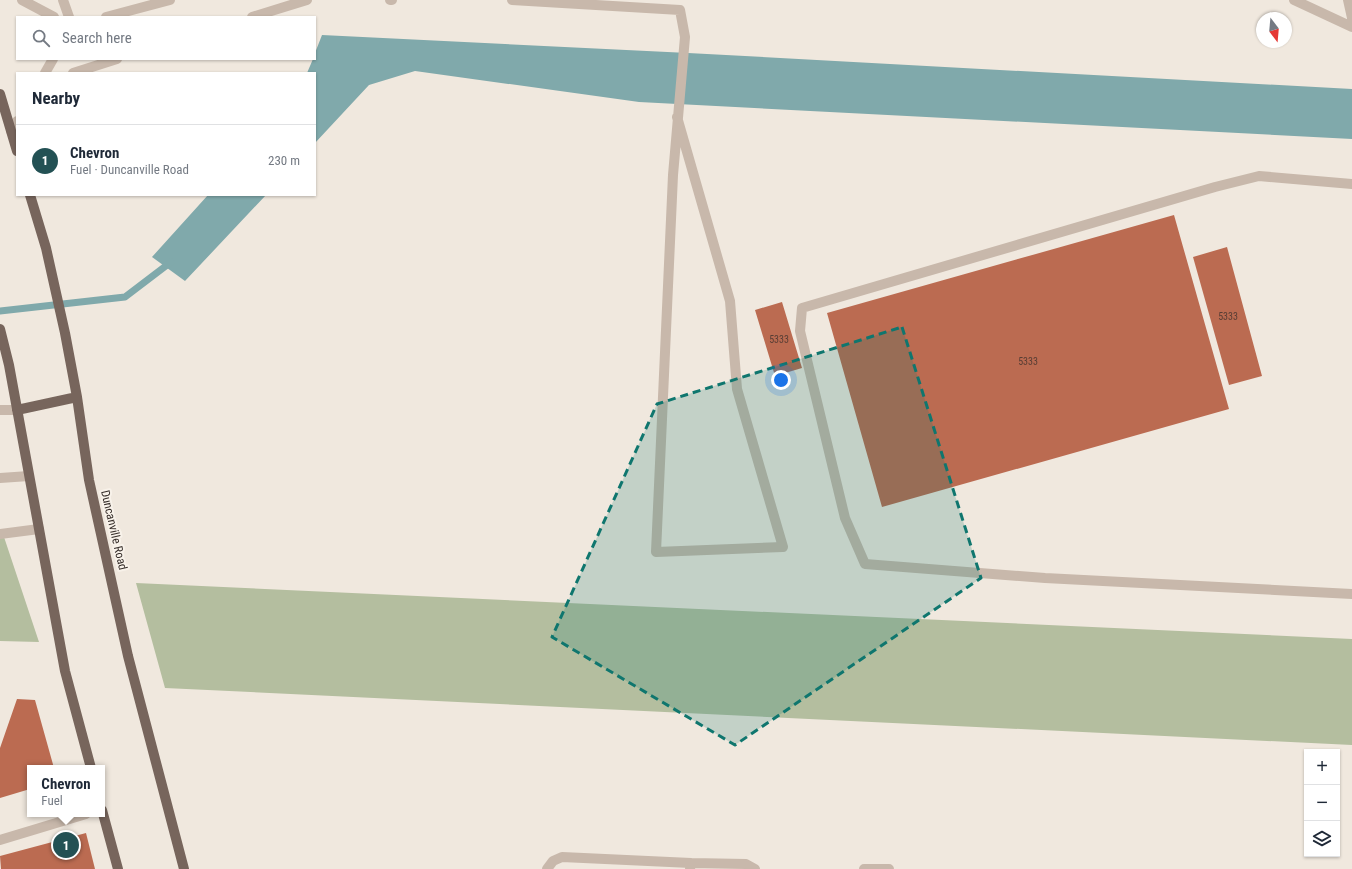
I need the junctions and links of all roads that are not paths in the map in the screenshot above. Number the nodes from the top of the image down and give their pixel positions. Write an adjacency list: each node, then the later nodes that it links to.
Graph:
1 (22, 0): 8 (lane)
2 (63, 0): 9 (lane)
3 (170, 0): 10 (lane)
4 (307, 0): 11 (lane)
5 (512, 0): 19 (lane)
6 (1294, 0): 13 (lane)
7 (1348, 0): 12 (lane)
8 (52, 16)
9 (69, 16)
10 (110, 16)
11 (255, 16)
12 (1352, 18)
13 (1352, 27)
14 (52, 60): 16 (lane)
15 (115, 60): 17 (lane)
16 (46, 72)
17 (76, 72)
18 (0, 94): 21 (main road)
19 (677, 117): 19 (lane)
20 (16, 123): 21 (lane)
21 (11, 131): 22 (main road)
22 (16, 148)
23 (1352, 184): 33 (lane)
24 (30, 196): 26 (main road, Duncanville Road)
25 (0, 329): 28 (main road)
26 (77, 397): 28 (main road); 41 (main road, Duncanville Road)
27 (0, 410): 28 (lane)
28 (17, 410): 29 (main road)
29 (29, 476): 30 (lane); 31 (main road)
30 (0, 478)
31 (39, 528): 32 (lane); 34 (main road)
32 (0, 534)
33 (1352, 594)
34 (90, 765)
35 (76, 817): 37 (lane)
36 (104, 817): 40 (main road)
37 (0, 840)
38 (619, 864): 39 (lane); 42 (lane)
39 (690, 866): 43 (lane)
40 (118, 869)
41 (184, 869)
42 (547, 869)
43 (755, 869)
44 (864, 869): 45 (lane)
45 (889, 869)

